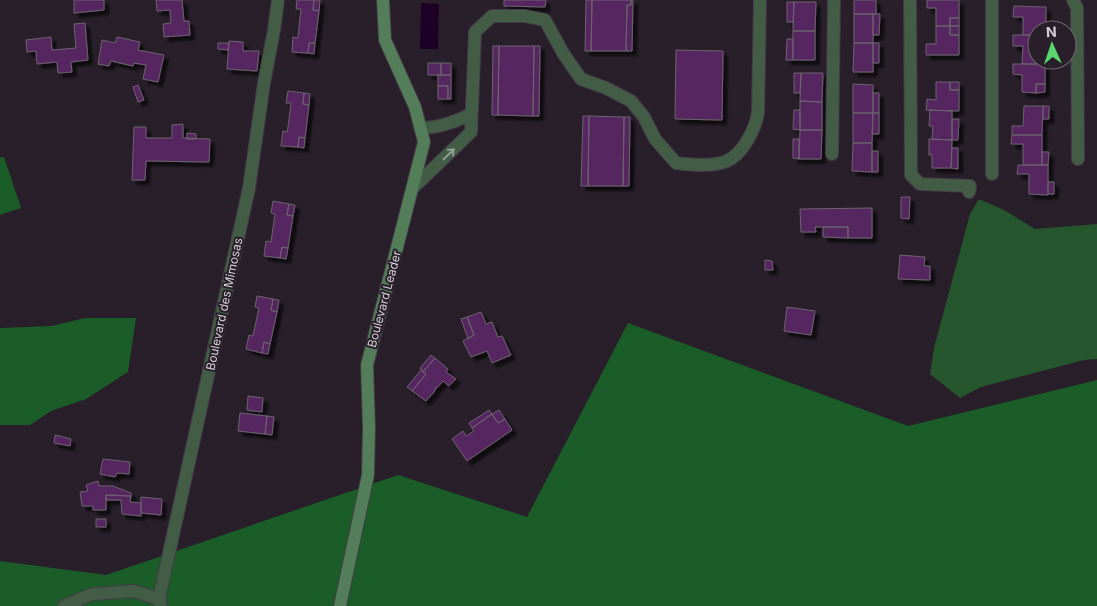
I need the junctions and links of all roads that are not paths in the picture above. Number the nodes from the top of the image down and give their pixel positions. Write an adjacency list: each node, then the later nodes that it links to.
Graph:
1 (278, 0): 15 (street, Boulevard des Mimosas)
2 (383, 0): 9 (street, Boulevard Leader)
3 (760, 0): 8 (street)
4 (834, 0): 10 (street)
5 (910, 0): 14 (street)
6 (992, 0): 12 (street)
7 (1073, 0): 11 (street)
8 (471, 114): 9 (street); 13 (street, one-way to 8)
9 (420, 128): 13 (street, Boulevard Leader)
10 (832, 154)
11 (1078, 159)
12 (992, 174)
13 (414, 187): 17 (street, Boulevard Leader)
14 (969, 192)
15 (160, 603): 16 (street)
16 (64, 606)
17 (340, 606)

